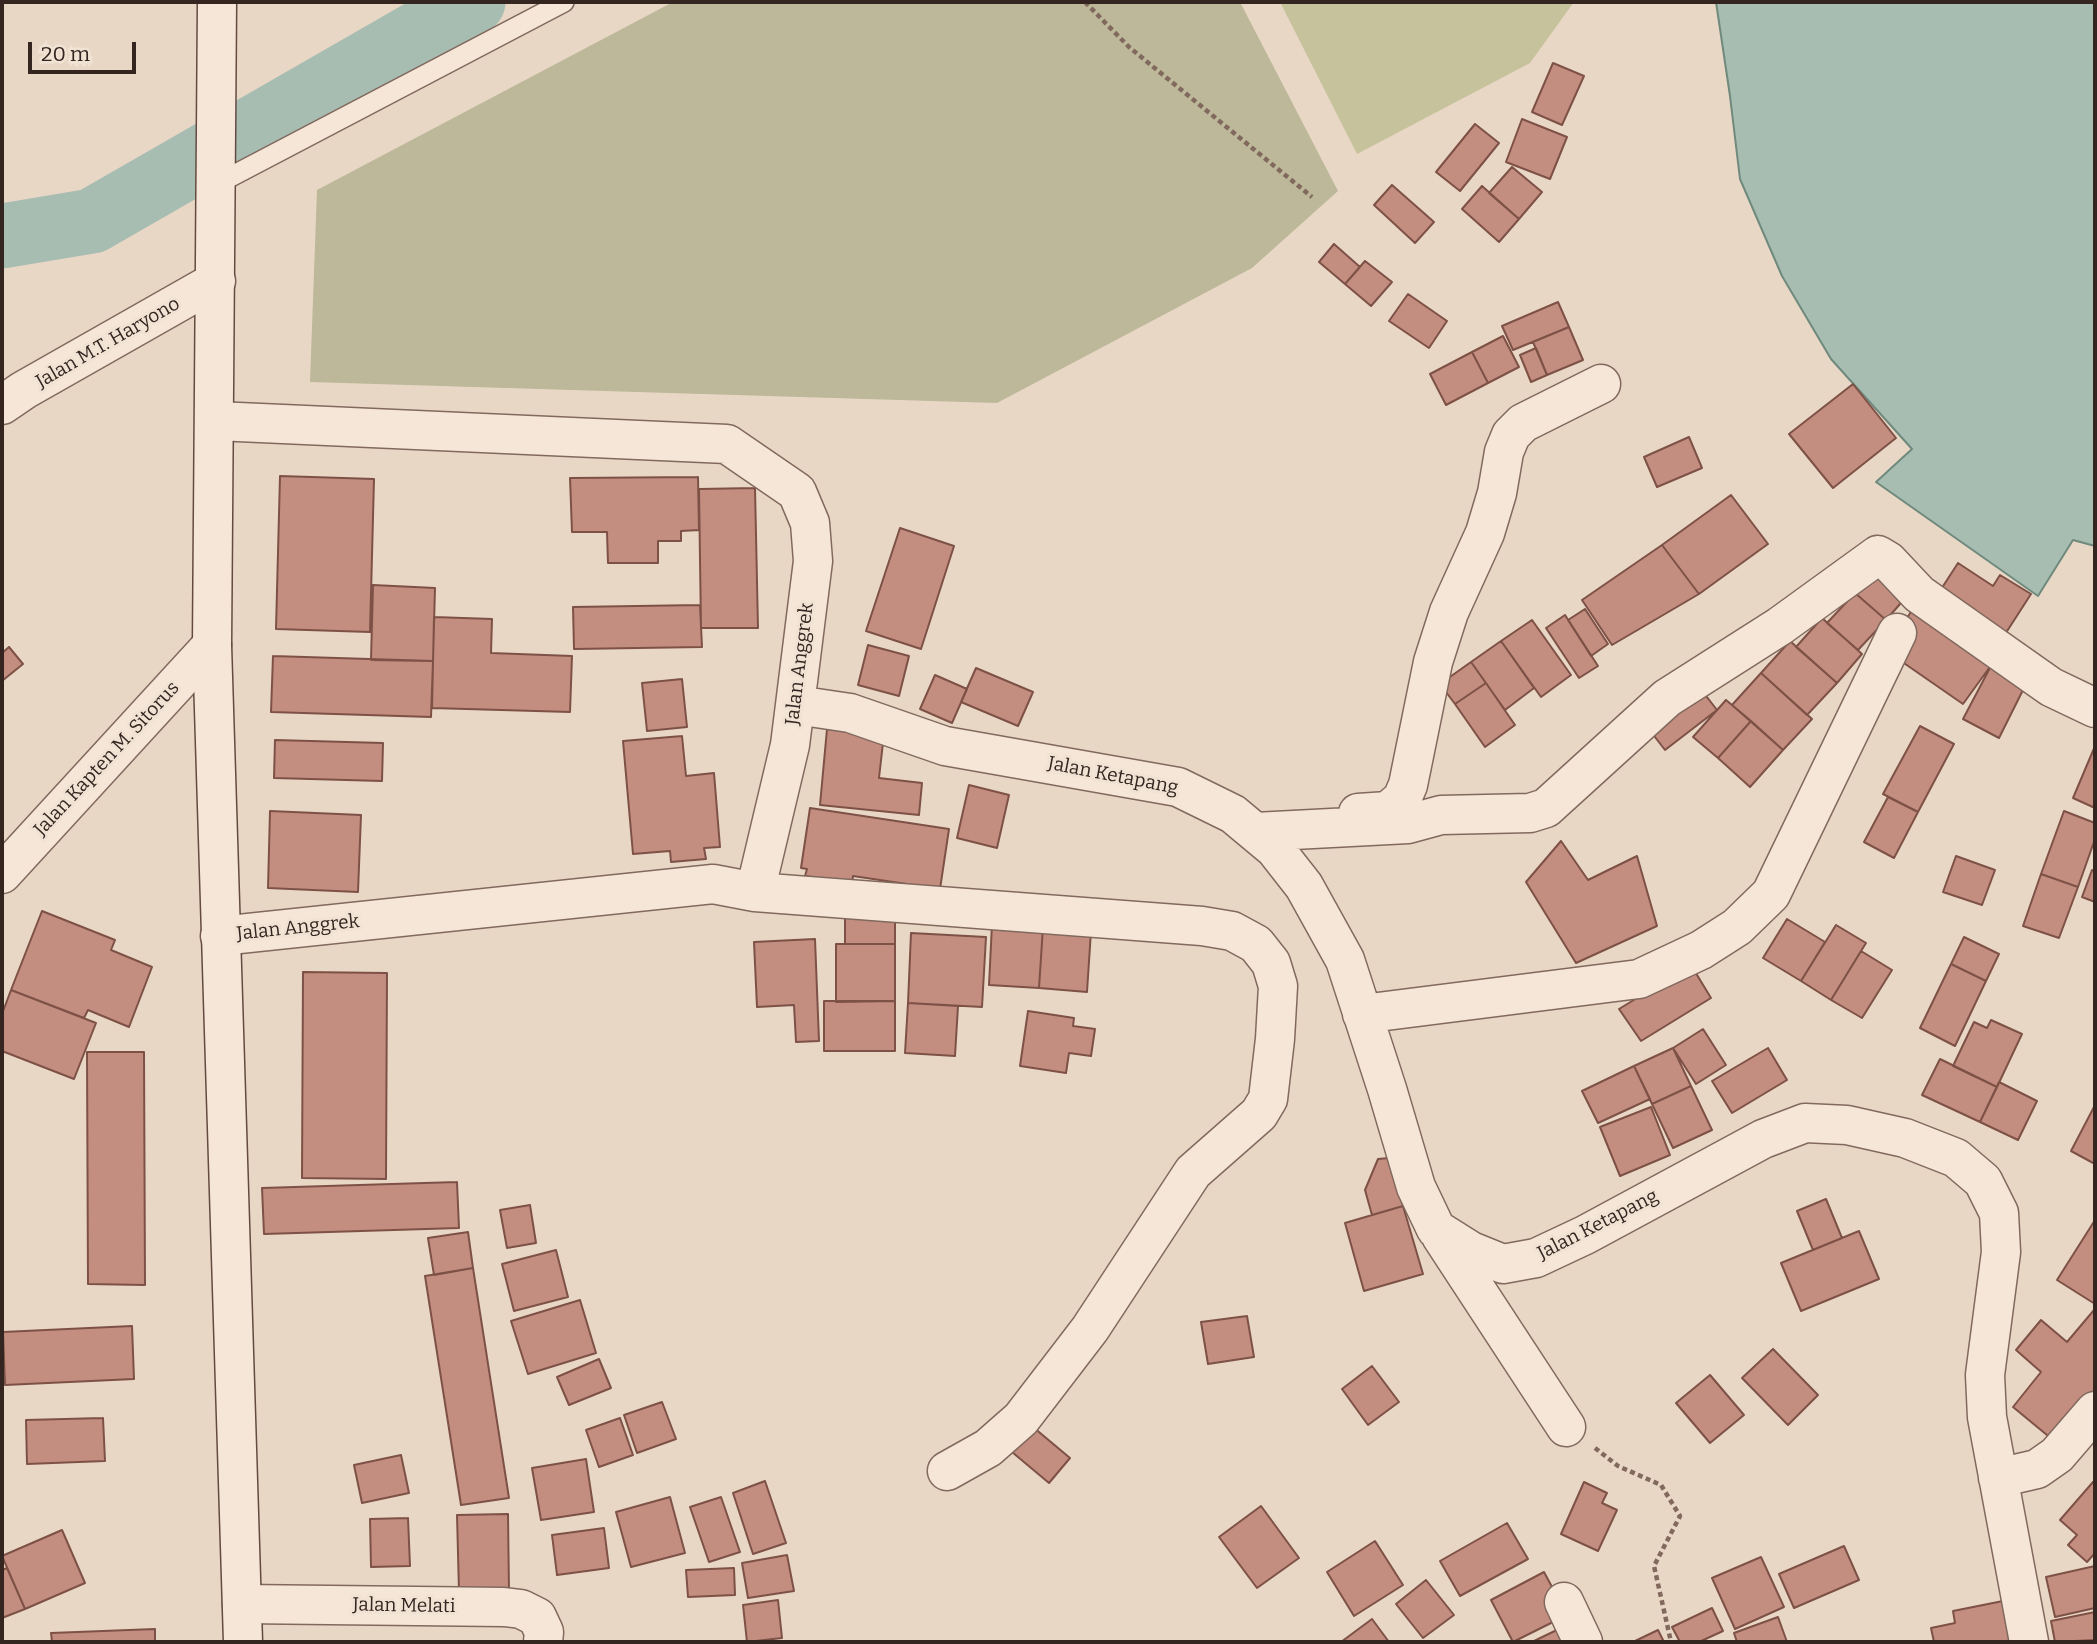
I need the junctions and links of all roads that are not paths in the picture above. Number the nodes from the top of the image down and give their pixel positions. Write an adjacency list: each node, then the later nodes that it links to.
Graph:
1 (217, 2): 3 (street)
2 (564, 2): 3 (lane)
3 (215, 174): 4 (street)
4 (216, 281): 6 (street, Jalan M.T. Haryono); 7 (street)
5 (1601, 384): 12 (street)
6 (2, 405)
7 (216, 421): 9 (street); 10 (street, Jalan Anggrek)
8 (1897, 632): 16 (street)
9 (212, 645): 13 (street, Jalan Kapten M. Sitorus); 15 (street)
10 (796, 705): 12 (street, Jalan Ketapang); 14 (street, Jalan Anggrek)
11 (2095, 708): 12 (street)
12 (1248, 826): 16 (street, Jalan Ketapang)
13 (2, 874)
14 (755, 892): 15 (street, Jalan Anggrek); 20 (street)
15 (220, 936): 23 (street)
16 (1363, 1014): 17 (street, Jalan Ketapang)
17 (1437, 1229): 19 (street); 21 (street, Jalan Ketapang)
18 (2095, 1410): 21 (street)
19 (1566, 1427)
20 (947, 1471)
21 (1998, 1478): 27 (street, Jalan Ketapang)
22 (1564, 1601): 26 (street)
23 (242, 1604): 24 (street); 25 (street, Jalan Melati)
24 (243, 1642)
25 (543, 1642)
26 (1583, 1642)
27 (2029, 1642)

